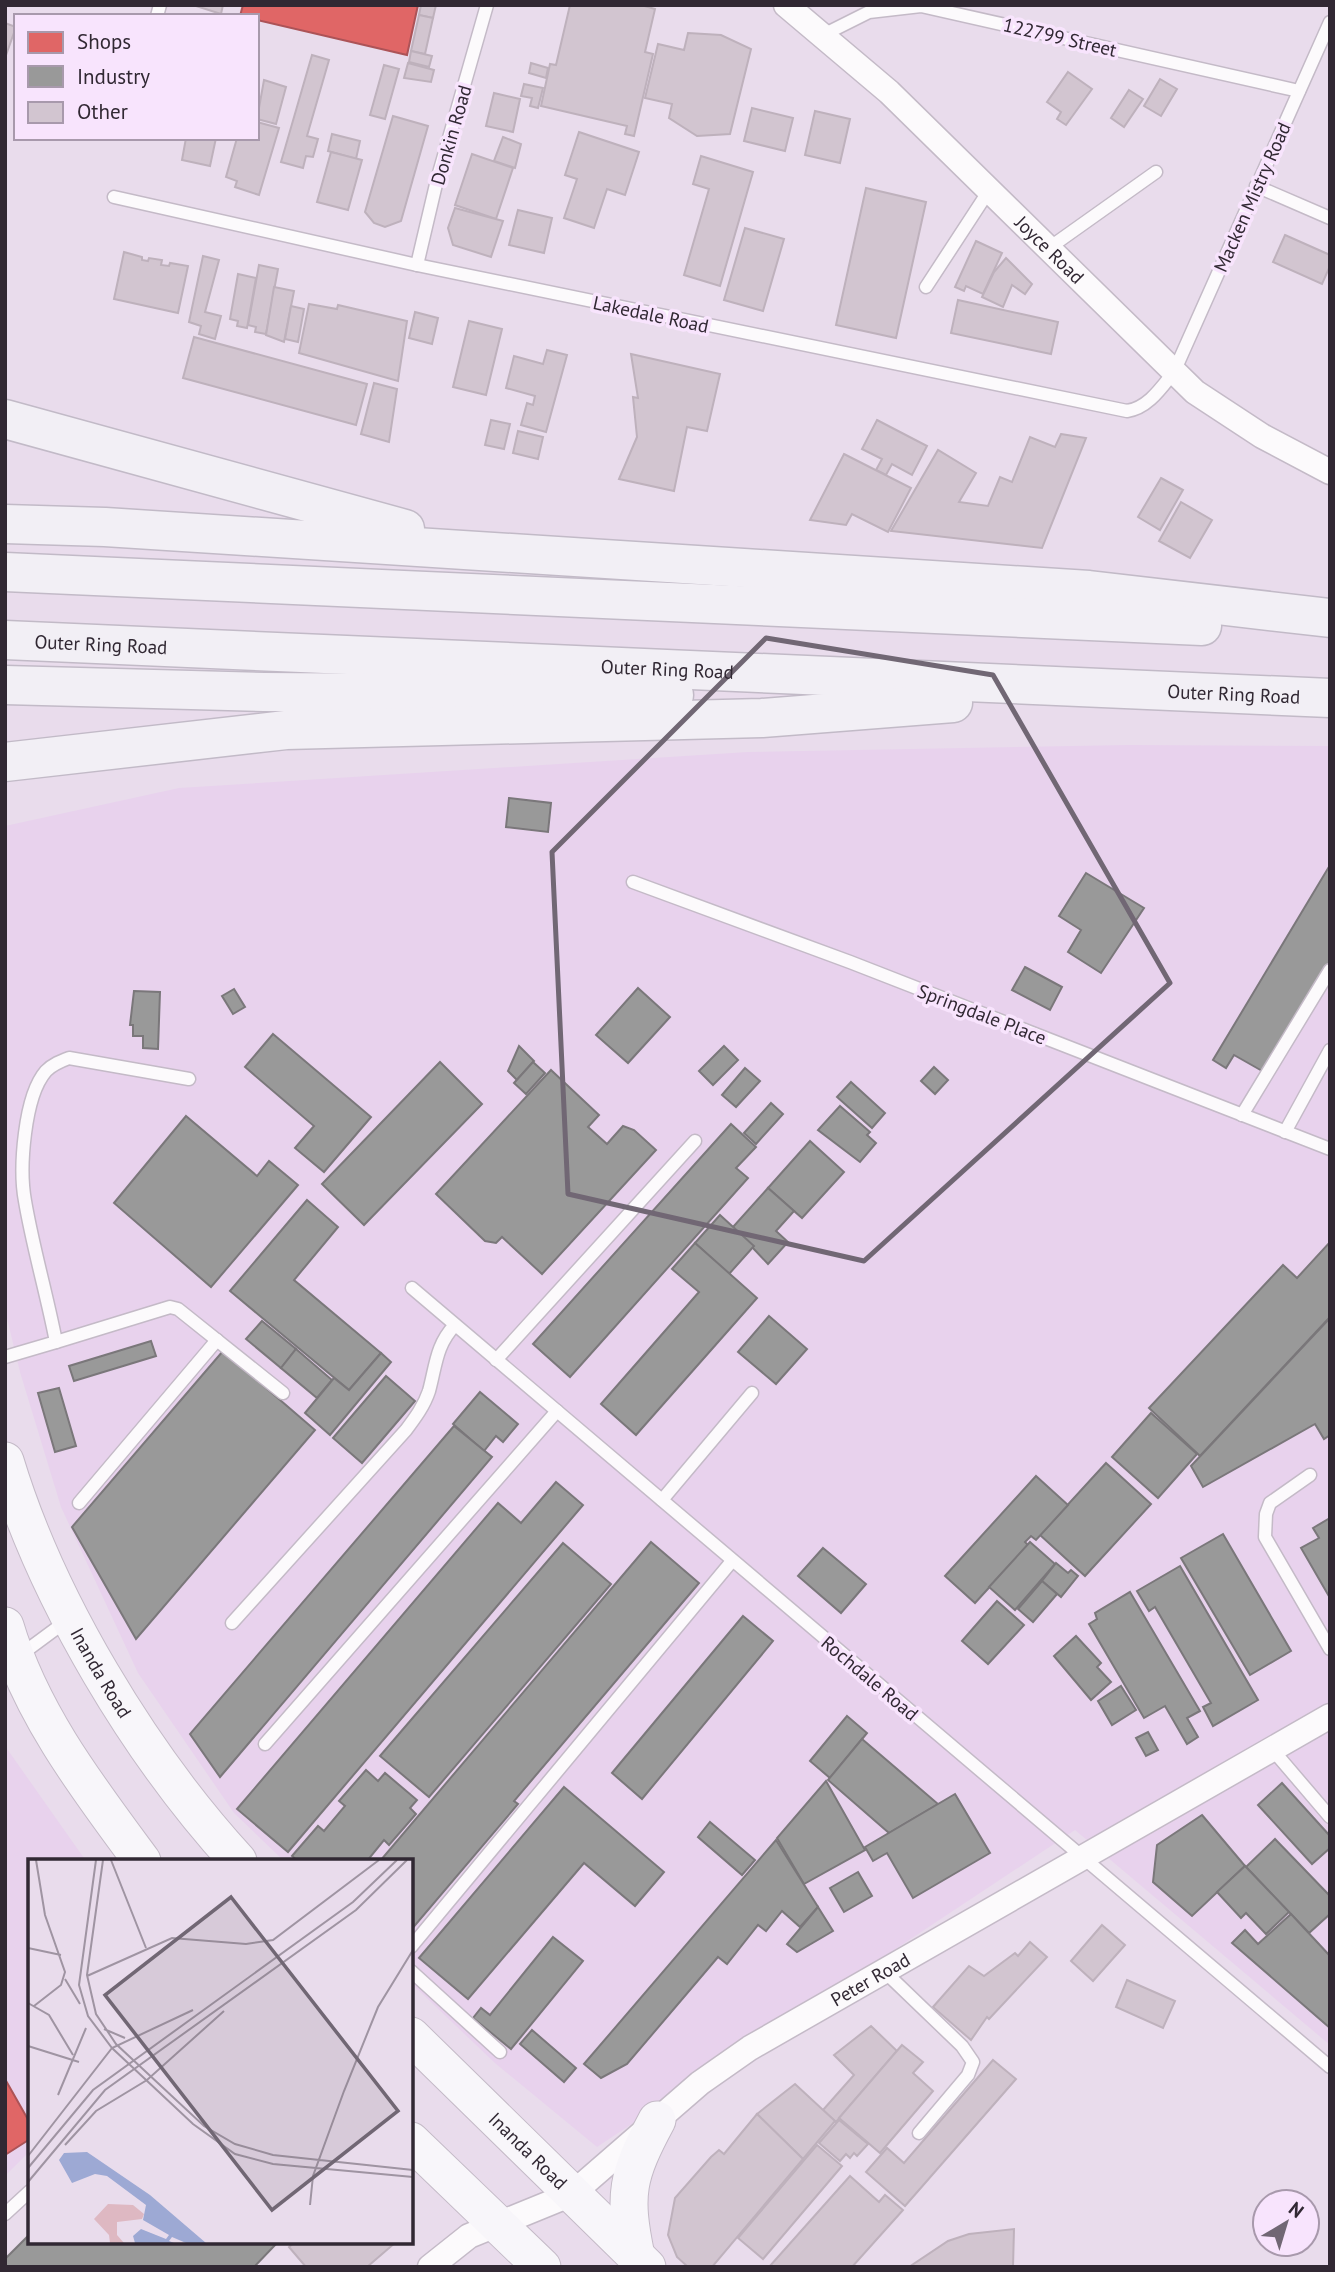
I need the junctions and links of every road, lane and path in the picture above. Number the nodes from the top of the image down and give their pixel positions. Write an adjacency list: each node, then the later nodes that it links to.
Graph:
1 (487, 5): 14 (lane, Donkin Road)
2 (786, 5): 6 (street, Joyce Road)
3 (940, 7): 4 (lane, 122799 Street); 7 (lane, 122799 Street)
4 (870, 9): 6 (lane, 122799 Street)
5 (1330, 22): 7 (lane, Macken Mistry Road)
6 (823, 35): 10 (street, Joyce Road)
7 (1299, 91): 9 (lane, Macken Mistry Road)
8 (1156, 172): 13 (lane)
9 (1256, 186): 12 (lane); 16 (lane, Macken Mistry Road)
10 (990, 189): 13 (street, Joyce Road); 15 (lane)
11 (114, 197): 14 (lane, Lakedale Road)
12 (1330, 218)
13 (1049, 248): 16 (street, Joyce Road)
14 (417, 265): 16 (lane, Lakedale Road)
15 (926, 287)
16 (1174, 372): 18 (street, Joyce Road)
17 (5, 419): 20 (highway)
18 (1330, 472)
19 (5, 524): 20 (highway)
20 (507, 552): 22 (highway)
21 (5, 572): 23 (highway)
22 (1330, 618)
23 (1330, 627)
24 (5, 640): 26 (highway, Outer Ring Road)
25 (5, 685): 28 (highway)
26 (1171, 692): 27 (highway, Outer Ring Road); 28 (highway)
27 (1330, 698)
28 (924, 704): 29 (highway)
29 (57, 756): 30 (highway); 31 (highway)
30 (5, 762)
31 (5, 772)
32 (634, 882): 36 (lane, Springdale Place)
33 (1330, 970): 36 (lane)
34 (1330, 1050): 37 (lane)
35 (190, 1079): 43 (lane)
36 (1242, 1115): 37 (lane, Springdale Place)
37 (1285, 1132): 39 (lane, Springdale Place)
38 (695, 1141): 45 (lane)
39 (1330, 1149)
40 (412, 1288): 41 (lane, Rochdale Road)
41 (456, 1325): 45 (lane, Rochdale Road); 55 (lane)
42 (217, 1340): 43 (lane); 46 (lane); 52 (lane)
43 (56, 1342): 44 (lane)
44 (5, 1357)
45 (496, 1360): 48 (lane, Rochdale Road)
46 (283, 1393)
47 (752, 1393): 51 (lane)
48 (557, 1411): 51 (lane, Rochdale Road); 59 (lane)
49 (5, 1461): 54 (main road, Inanda Road)
50 (1310, 1475): 56 (lane)
51 (662, 1500): 53 (lane, Rochdale Road)
52 (79, 1503)
53 (732, 1561): 62 (lane, Rochdale Road); 65 (lane)
54 (72, 1617): 57 (lane); 64 (main road, Inanda Road)
55 (232, 1623)
56 (1330, 1649)
57 (8, 1650): 63 (main road)
58 (1330, 1716): 60 (street, Peter Road)
59 (265, 1744)
60 (1272, 1749): 61 (lane); 62 (street, Peter Road)
61 (1330, 1817)
62 (1081, 1857): 66 (street, Peter Road); 70 (lane, Rochdale Road)
63 (141, 1859)
64 (235, 1859)
65 (413, 1945)
66 (884, 1971): 71 (street, Peter Road); 72 (lane)
67 (413, 1973): 69 (lane)
68 (413, 2038): 75 (main road, Inanda Road)
69 (500, 2052)
70 (1330, 2067)
71 (657, 2120): 75 (street, Peter Road); 78 (main road)
72 (919, 2133)
73 (413, 2143): 77 (main road)
74 (28, 2193): 76 (lane)
75 (572, 2194): 77 (street, Peter Road); 78 (main road, Inanda Road)
76 (5, 2214)
77 (498, 2226): 79 (street, Peter Road); 80 (main road)
78 (641, 2261)
79 (430, 2267)
80 (542, 2267)

